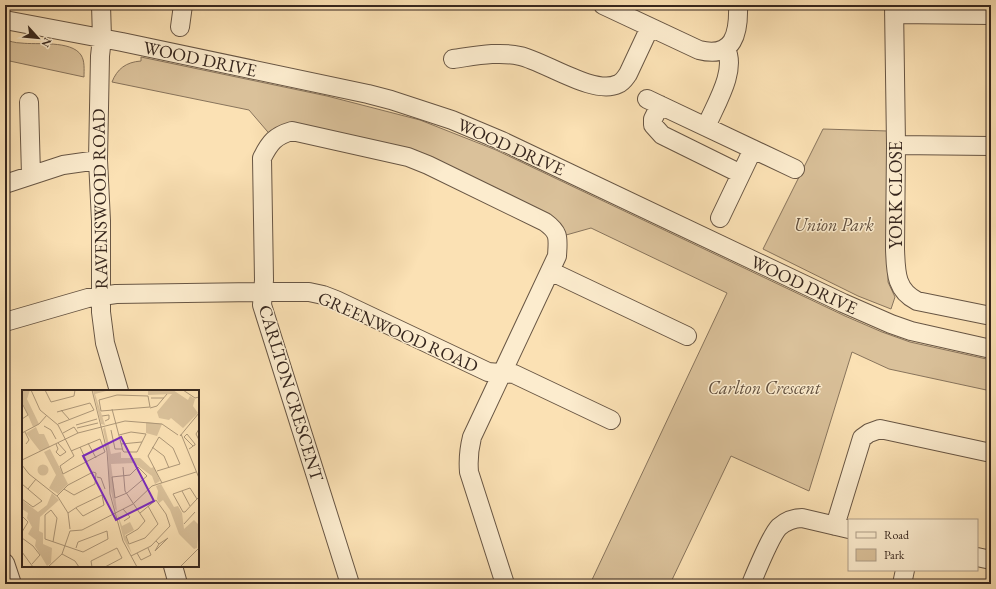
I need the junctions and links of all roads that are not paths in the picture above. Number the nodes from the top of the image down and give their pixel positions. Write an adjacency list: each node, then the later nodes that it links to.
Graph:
1 (101, 5): 10 (street, RAVENSWOOD ROAD)
2 (183, 5): 8 (street)
3 (603, 5): 9 (street)
4 (738, 5): 11 (street)
5 (894, 10): 6 (street); 15 (street, YORK CLOSE)
6 (991, 15)
7 (5, 20): 10 (street, WOOD DRIVE)
8 (180, 27)
9 (650, 27): 11 (street); 12 (street)
10 (102, 38): 18 (street, RAVENSWOOD ROAD); 30 (street, WOOD DRIVE)
11 (726, 49): 14 (street)
12 (453, 59)
13 (29, 102): 21 (street)
14 (706, 126): 17 (street); 20 (street)
15 (896, 145): 16 (street); 27 (street, YORK CLOSE)
16 (991, 146)
17 (753, 149): 19 (street); 20 (street)
18 (98, 160): 21 (street); 26 (street, RAVENSWOOD ROAD)
19 (795, 168)
20 (741, 174): 23 (street)
21 (31, 175): 22 (street)
22 (5, 184)
23 (720, 218)
24 (550, 271): 25 (street, CARLTON CRESCENT); 29 (street); 31 (street, CARLTON CRESCENT)
25 (263, 292): 26 (street, GREENWOOD ROAD); 31 (street, GREENWOOD ROAD); 43 (street, CARLTON CRESCENT)
26 (101, 296): 28 (street, GREENWOOD ROAD); 32 (street, RAVENSWOOD ROAD)
27 (991, 316)
28 (5, 322)
29 (687, 336)
30 (991, 350)
31 (502, 373): 33 (street, GREENWOOD ROAD); 44 (street, CARLTON CRESCENT)
32 (119, 390)
33 (611, 420)
34 (991, 453): 35 (street)
35 (842, 527): 45 (street)
36 (978, 557): 37 (street)
37 (991, 560)
38 (5, 563): 41 (street)
39 (173, 567): 42 (street)
40 (905, 571): 46 (street)
41 (12, 584)
42 (178, 584)
43 (350, 584)
44 (505, 584)
45 (751, 584)
46 (902, 584)

